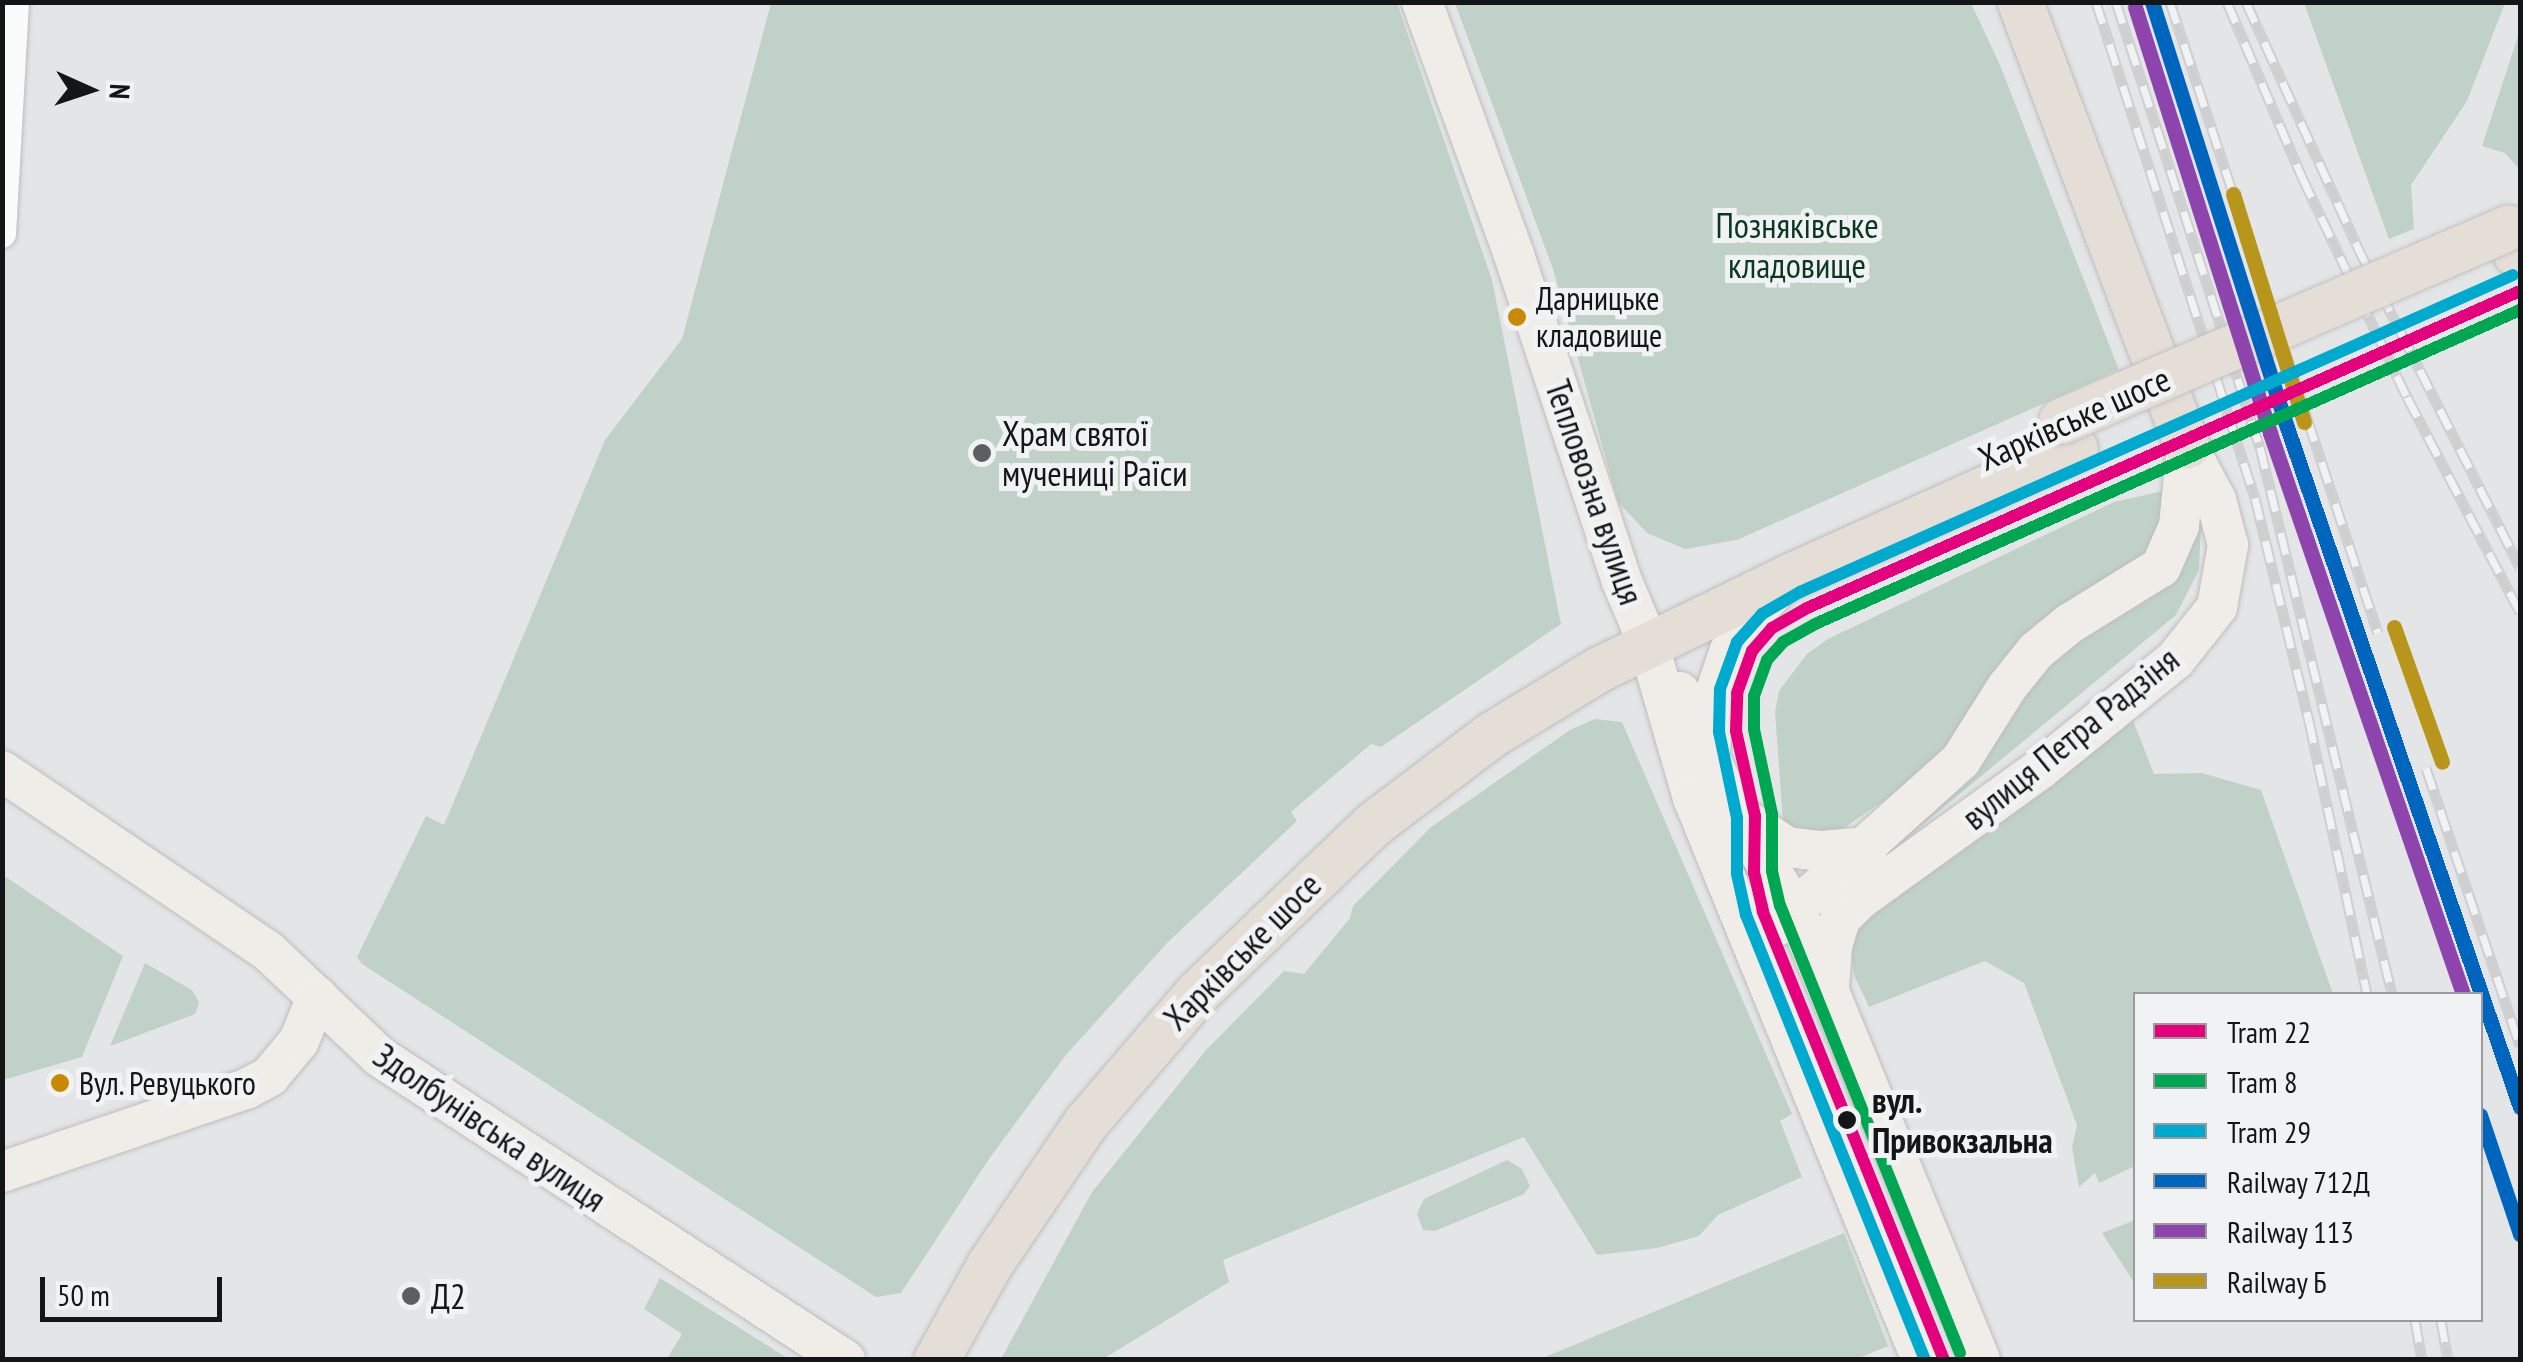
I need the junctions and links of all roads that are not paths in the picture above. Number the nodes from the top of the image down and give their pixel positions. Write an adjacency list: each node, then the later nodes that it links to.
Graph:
1 (15, 2): 4 (street)
2 (1422, 2): 9 (main road, Тепловозна вулиця)
3 (2020, 2): 7 (main road, вулиця Петра Радзіня)
4 (2, 234)
5 (2516, 238): 6 (main road, Харківське шосе)
6 (2068, 434): 8 (main road, Харківське шосе); 9 (main road, Харківське шосе)
7 (2188, 446): 13 (main road, вулиця Петра Радзіня); 16 (main road, вулиця Петра Радзіня)
8 (1792, 575): 9 (main road, Харківське шосе); 10 (main road)
9 (1648, 643): 10 (main road); 15 (main road); 20 (main road, Харківське шосе)
10 (1710, 754): 12 (main road)
11 (2, 771): 17 (main road, Здолбунівська вулиця)
12 (1735, 813): 13 (main road); 14 (main road)
13 (1868, 847): 14 (main road, вулиця Петра Радзіня)
14 (1796, 911): 15 (main road, вулиця Петра Радзіня); 16 (main road)
15 (1753, 946): 21 (main road)
16 (1829, 992): 22 (main road)
17 (317, 996): 18 (main road); 19 (main road, Здолбунівська вулиця)
18 (2, 1172)
19 (846, 1360)
20 (936, 1360)
21 (1922, 1360)
22 (1980, 1360)

